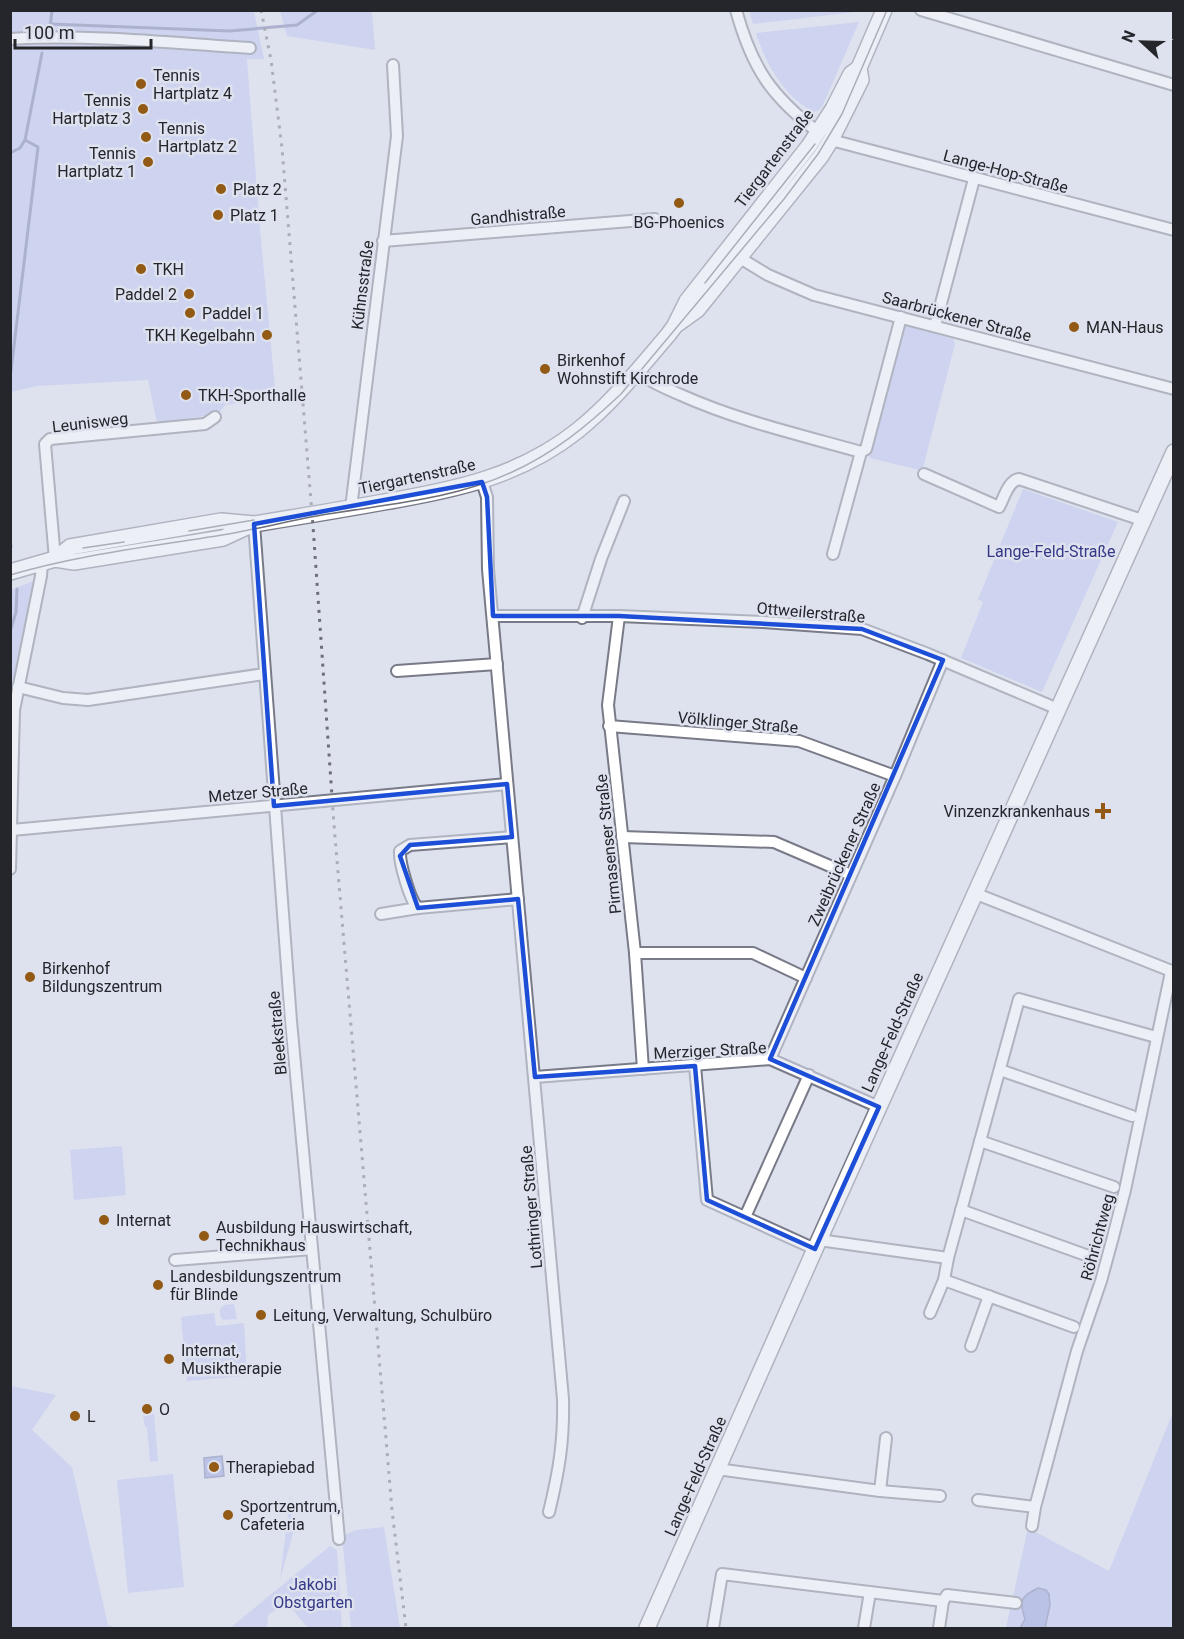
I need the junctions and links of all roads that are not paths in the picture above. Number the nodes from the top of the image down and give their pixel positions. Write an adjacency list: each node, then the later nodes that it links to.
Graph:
1 (736, 10): 8 (street)
2 (884, 10): 8 (main road, Tiergartenstraße)
3 (921, 10): 7 (street)
4 (10, 39): 5 (street)
5 (250, 48)
6 (393, 65): 12 (street, Kühnsstraße)
7 (1173, 85)
8 (825, 136): 9 (street, Lange-Hop-Straße); 13 (main road, Tiergartenstraße); 16 (main road, Tiergartenstraße)
9 (974, 179): 11 (street, Lange-Hop-Straße); 15 (street)
10 (655, 219): 12 (street, Gandhistraße)
11 (1173, 230)
12 (383, 241): 25 (street, Kühnsstraße)
13 (740, 258): 14 (street, Saarbrückener Straße); 16 (main road, Tiergartenstraße)
14 (901, 317): 15 (street, Saarbrückener Straße); 20 (street)
15 (935, 326): 18 (street, Saarbrückener Straße)
16 (674, 327): 17 (main road, Tiergartenstraße)
17 (637, 372): 20 (street); 23 (main road, Tiergartenstraße)
18 (1173, 389)
19 (215, 417): 29 (street, Leunisweg)
20 (861, 452): 28 (street)
21 (1173, 452): 26 (main road, Lange-Feld-Straße)
22 (924, 474): 26 (street)
23 (482, 482): 25 (main road, Tiergartenstraße); 31 (street, Lothringer Straße)
24 (624, 501): 33 (street)
25 (351, 508): 27 (main road, Tiergartenstraße)
26 (1142, 520): 39 (main road, Lange-Feld-Straße)
27 (254, 524): 29 (main road, Tiergartenstraße); 37 (street, Bleekstraße)
28 (833, 554)
29 (48, 561): 30 (main road, Tiergartenstraße); 38 (street, Leunisweg)
30 (10, 572)
31 (493, 616): 33 (street, Ottweilerstraße); 35 (street, Lothringer Straße)
32 (619, 616): 33 (street, Ottweilerstraße); 34 (street, Ottweilerstraße); 40 (street, Pirmasenser Straße)
33 (582, 618)
34 (943, 660): 39 (street, Ottweilerstraße); 41 (street, Zweibrückener Straße)
35 (497, 664): 36 (street); 42 (street, Lothringer Straße)
36 (398, 671)
37 (264, 674): 38 (street); 43 (street, Bleekstraße)
38 (18, 687): 44 (street, Leunisweg)
39 (1058, 709): 49 (main road, Lange-Feld-Straße)
40 (609, 726): 41 (street, Völklinger Straße); 46 (street, Pirmasenser Straße)
41 (895, 776): 48 (street, Zweibrückener Straße)
42 (507, 784): 43 (street, Metzer Straße); 45 (street, Lothringer Straße)
43 (274, 806): 44 (street, Metzer Straße); 70 (street, Bleekstraße)
44 (12, 830): 47 (street, Leunisweg)
45 (512, 837): 50 (street, Lothringer Straße); 51 (street)
46 (622, 837): 48 (street); 53 (street, Pirmasenser Straße)
47 (10, 869)
48 (851, 875): 55 (street, Zweibrückener Straße)
49 (974, 893): 54 (street); 63 (main road, Lange-Feld-Straße)
50 (518, 899): 51 (street); 62 (street, Lothringer Straße)
51 (418, 908): 52 (street)
52 (381, 914)
53 (635, 953): 55 (street); 59 (street, Pirmasenser Straße)
54 (1172, 972): 56 (street, Röhrichtweg)
55 (806, 978): 57 (street, Zweibrückener Straße)
56 (1156, 1037): 60 (street); 84 (street, Röhrichtweg)
57 (770, 1059): 58 (street, Merziger Straße); 61 (street, Merziger Straße)
58 (695, 1066): 59 (street, Merziger Straße); 68 (street)
59 (643, 1068): 62 (street, Merziger Straße)
60 (1000, 1070): 64 (street); 65 (street)
61 (808, 1075): 63 (street, Merziger Straße); 68 (street)
62 (535, 1077): 85 (street, Lothringer Straße)
63 (879, 1107): 69 (main road, Lange-Feld-Straße)
64 (1132, 1116)
65 (980, 1141): 66 (street); 67 (street)
66 (1114, 1187)
67 (961, 1210): 71 (street); 72 (street)
68 (745, 1217): 69 (street)
69 (817, 1244): 71 (street); 80 (main road, Lange-Feld-Straße)
70 (312, 1249): 73 (street); 87 (street, Bleekstraße)
71 (948, 1258): 74 (street)
72 (1094, 1258)
73 (175, 1260)
74 (944, 1280): 75 (street); 76 (street)
75 (989, 1296): 77 (street); 78 (street)
76 (930, 1313)
77 (1074, 1327)
78 (971, 1346)
79 (886, 1438): 81 (street)
80 (717, 1469): 81 (street); 91 (main road, Lange-Feld-Straße)
81 (880, 1491): 82 (street)
82 (940, 1496)
83 (978, 1500): 84 (street)
84 (1035, 1506): 86 (street, Röhrichtweg)
85 (549, 1512)
86 (1032, 1526)
87 (339, 1539)
88 (870, 1592): 89 (street); 92 (street); 93 (street)
89 (943, 1601): 90 (street); 94 (street)
90 (1016, 1604)
91 (647, 1629)
92 (713, 1629)
93 (864, 1629)
94 (939, 1629)

